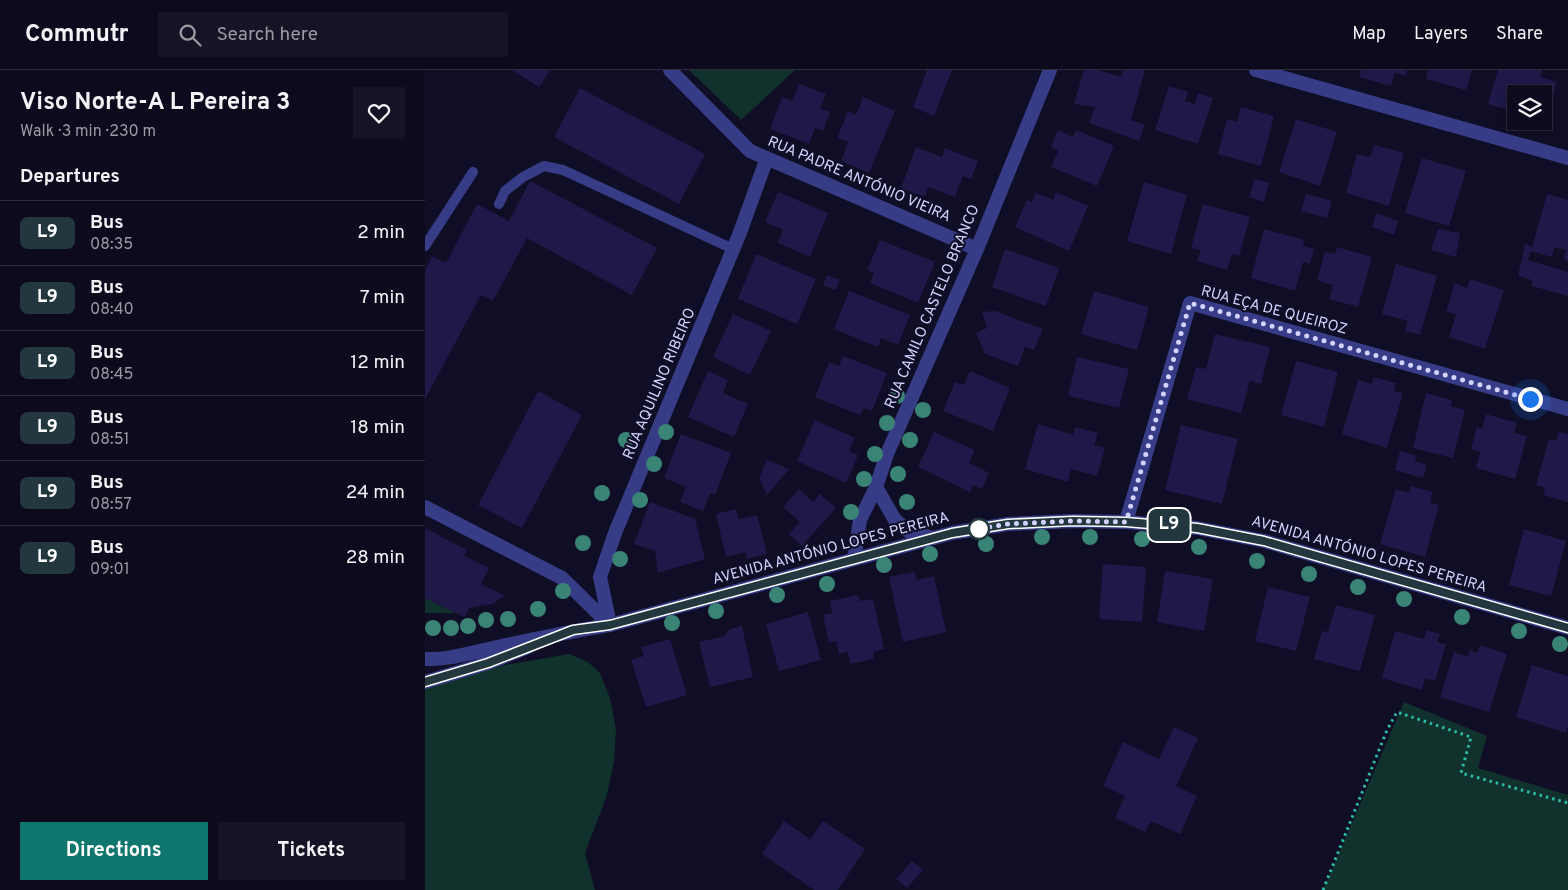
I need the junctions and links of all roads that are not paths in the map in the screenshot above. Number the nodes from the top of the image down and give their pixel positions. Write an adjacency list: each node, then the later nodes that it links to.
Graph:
1 (670, 70): 4 (street, RUA PADRE ANTÓNIO VIEIRA)
2 (1050, 70): 9 (street, RUA CAMILO CASTELO BRANCO)
3 (1256, 70): 5 (street)
4 (767, 158): 9 (street, RUA PADRE ANTÓNIO VIEIRA); 10 (street, RUA AQUILINO RIBEIRO)
5 (1568, 158)
6 (473, 172): 8 (lane)
7 (499, 204): 10 (lane)
8 (425, 246)
9 (977, 248): 12 (street, RUA CAMILO CASTELO BRANCO)
10 (733, 250): 17 (street, RUA AQUILINO RIBEIRO)
11 (1568, 409): 14 (street, RUA EÇA DE QUEIROZ)
12 (876, 486): 15 (street); 16 (street, RUA CAMILO CASTELO BRANCO)
13 (425, 507): 17 (street)
14 (1126, 522): 15 (street, AVENIDA ANTÓNIO LOPES PEREIRA); 18 (street, AVENIDA ANTÓNIO LOPES PEREIRA)
15 (933, 538): 16 (street, AVENIDA ANTÓNIO LOPES PEREIRA)
16 (854, 559): 17 (street, AVENIDA ANTÓNIO LOPES PEREIRA)
17 (610, 625): 19 (street, AVENIDA ANTÓNIO LOPES PEREIRA)
18 (1568, 628)
19 (573, 630): 20 (street, AVENIDA ANTÓNIO LOPES PEREIRA); 21 (street, AVENIDA ANTÓNIO LOPES PEREIRA)
20 (425, 659)
21 (425, 682)

